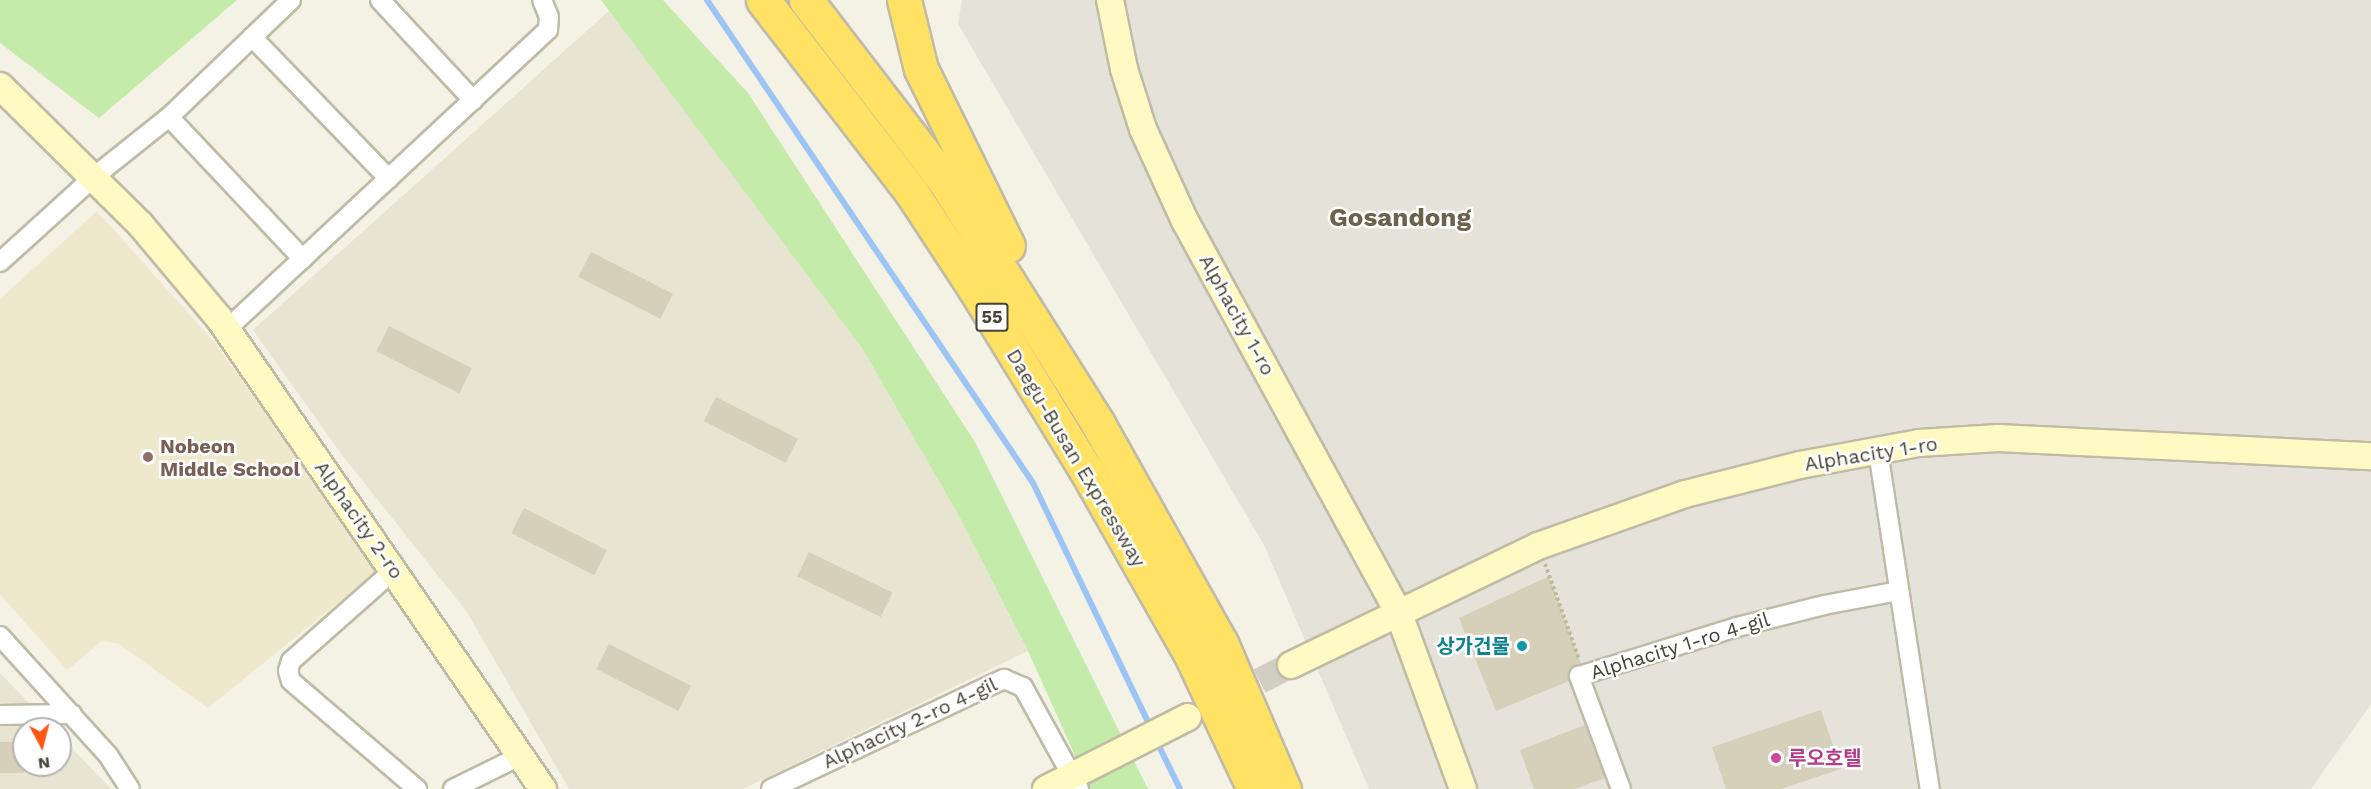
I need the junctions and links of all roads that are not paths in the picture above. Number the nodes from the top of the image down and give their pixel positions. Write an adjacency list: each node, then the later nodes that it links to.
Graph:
1 (291, 0): 8 (street)
2 (380, 0): 10 (street)
3 (542, 0): 10 (street)
4 (763, 0): 37 (highway, Daegu-Busan Expressway / 55)
5 (806, 0): 17 (highway, Daegu-Busan Expressway / 55)
6 (904, 0): 17 (highway)
7 (1110, 0): 22 (street, Alphacity 1-ro)
8 (252, 37): 11 (street); 13 (street)
9 (0, 86): 12 (street, Alphacity 2-ro)
10 (473, 100): 13 (street)
11 (169, 117): 12 (street); 14 (street)
12 (95, 176): 15 (street); 16 (street, Alphacity 2-ro)
13 (389, 179): 14 (street)
14 (303, 259): 16 (street)
15 (0, 262)
16 (227, 329): 20 (street, Alphacity 2-ro)
17 (1098, 424): 38 (highway, Daegu-Busan Expressway / 55)
18 (1878, 451): 19 (street, Alphacity 1-ro); 21 (street); 22 (street, Alphacity 1-ro)
19 (2371, 456)
20 (394, 570): 28 (street, Alphacity 2-ro); 32 (street)
21 (1899, 591): 30 (street); 40 (street, Alphacity 1-ro 4-gil)
22 (1399, 614): 24 (street); 39 (street, Alphacity 1-ro)
23 (0, 636): 25 (street)
24 (1291, 665)
25 (72, 714): 26 (street); 31 (street)
26 (0, 715)
27 (1188, 717): 29 (street)
28 (522, 755): 33 (street); 34 (street, Alphacity 2-ro)
29 (1076, 782): 35 (street, Alphacity 2-ro 4-gil); 36 (street)
30 (1927, 788)
31 (130, 789)
32 (417, 789)
33 (453, 789)
34 (543, 789)
35 (771, 789)
36 (1046, 789)
37 (1254, 789)
38 (1284, 789)
39 (1463, 789)
40 (1621, 789)

